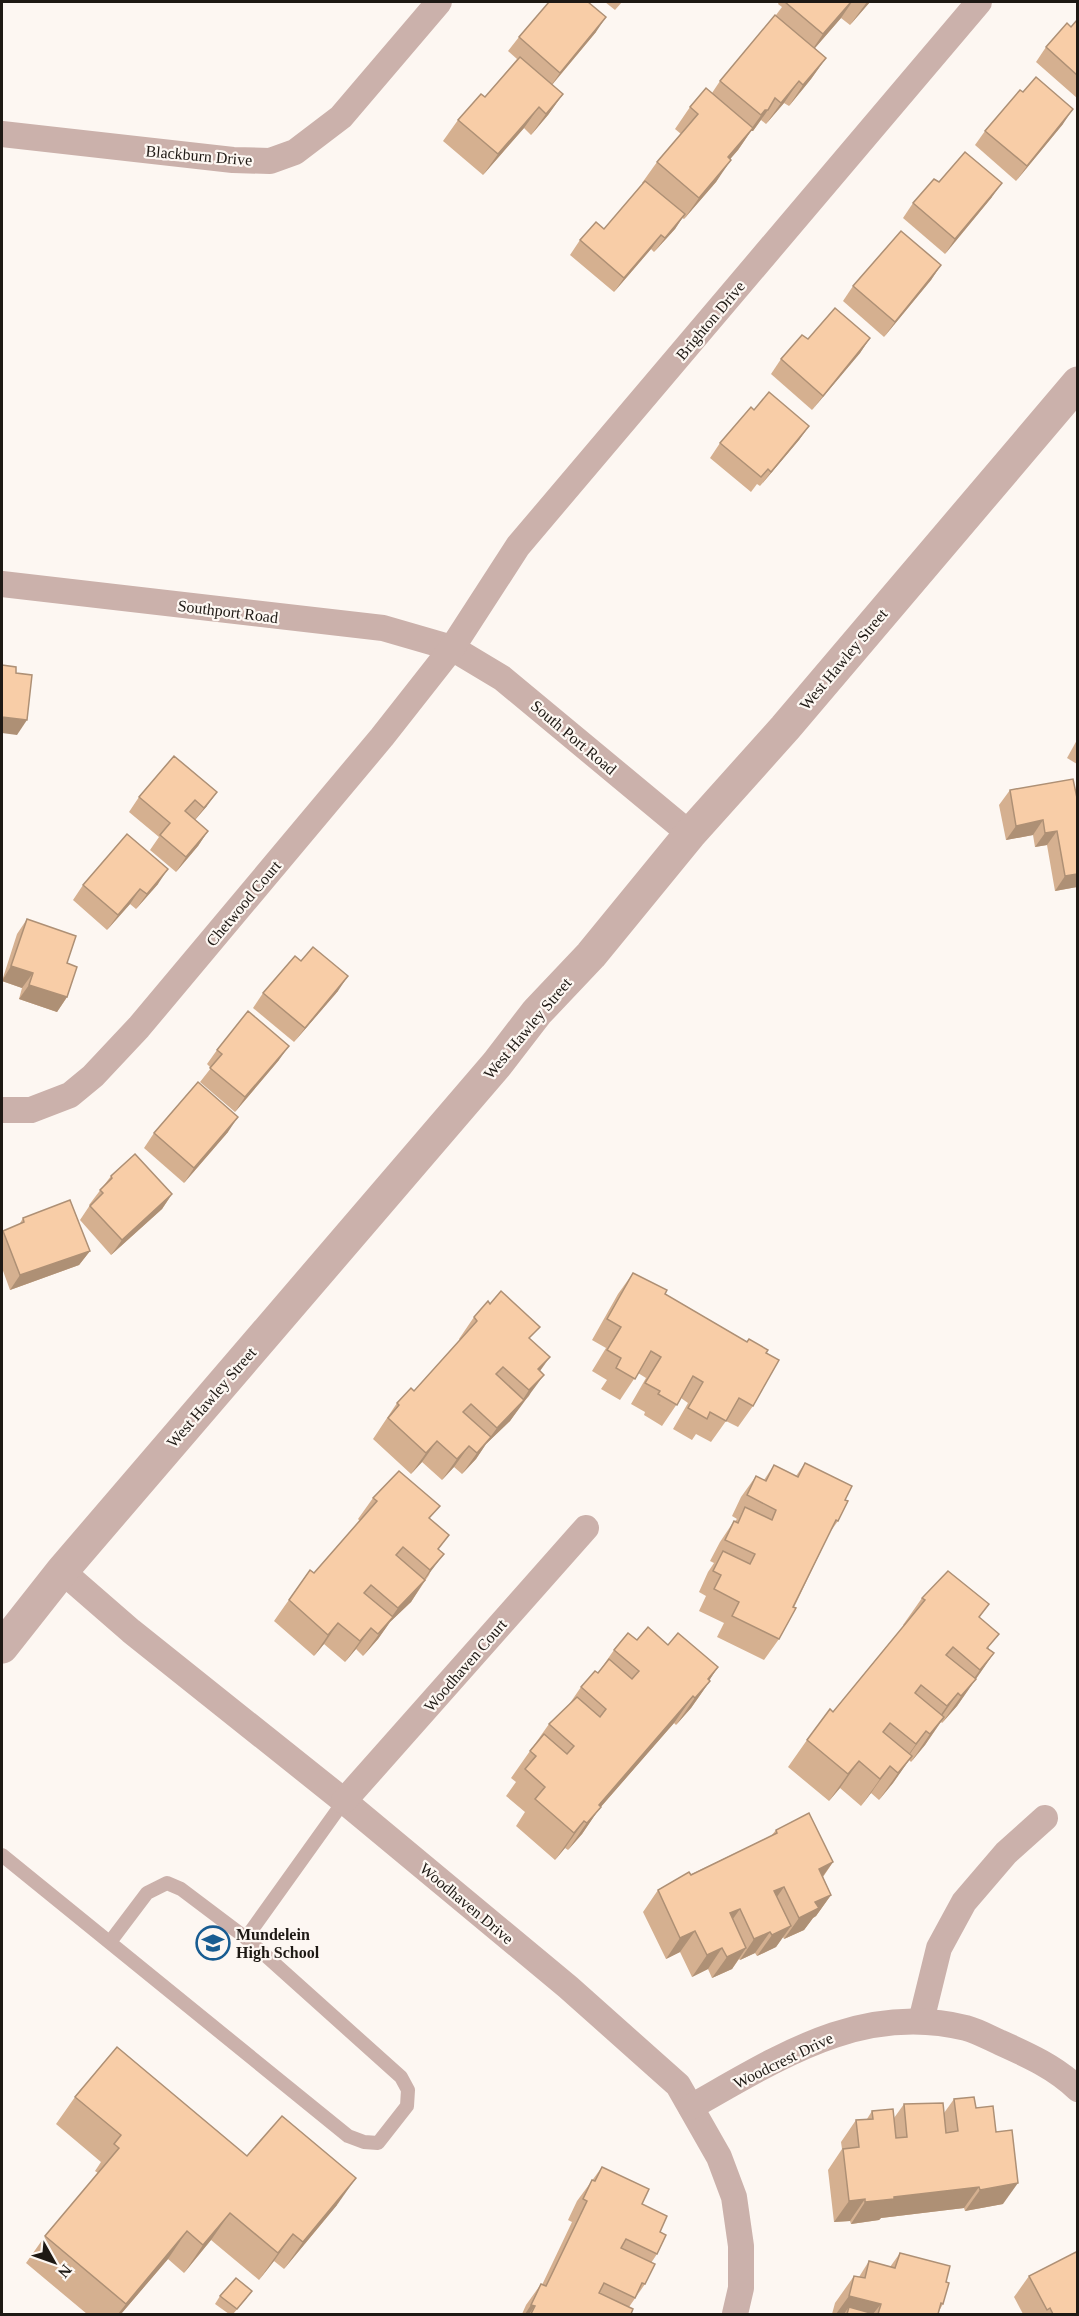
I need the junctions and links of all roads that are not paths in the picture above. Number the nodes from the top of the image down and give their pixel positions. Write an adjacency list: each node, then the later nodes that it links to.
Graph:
1 (439, 2): 3 (street, Blackburn Drive)
2 (979, 2): 6 (street, Brighton Drive)
3 (2, 134)
4 (1077, 383): 7 (street, West Hawley Street)
5 (2, 584): 6 (street, Southport Road)
6 (452, 648): 7 (street, South Port Road); 8 (street, Chetwood Court)
7 (690, 834): 10 (street, West Hawley Street)
8 (2, 1110)
9 (586, 1528): 12 (street, Woodhaven Court)
10 (62, 1571): 11 (street, West Hawley Street); 12 (street, Woodhaven Drive)
11 (2, 1647)
12 (344, 1801): 15 (lane); 19 (street, Woodhaven Drive)
13 (1045, 1818): 17 (street)
14 (2, 1855): 16 (lane)
15 (246, 1938): 16 (lane); 16 (lane)
16 (110, 1942)
17 (921, 2021): 18 (street, Woodcrest Drive); 19 (street, Woodcrest Drive)
18 (1077, 2089)
19 (692, 2107): 20 (street, Woodhaven Drive)
20 (735, 2314)

